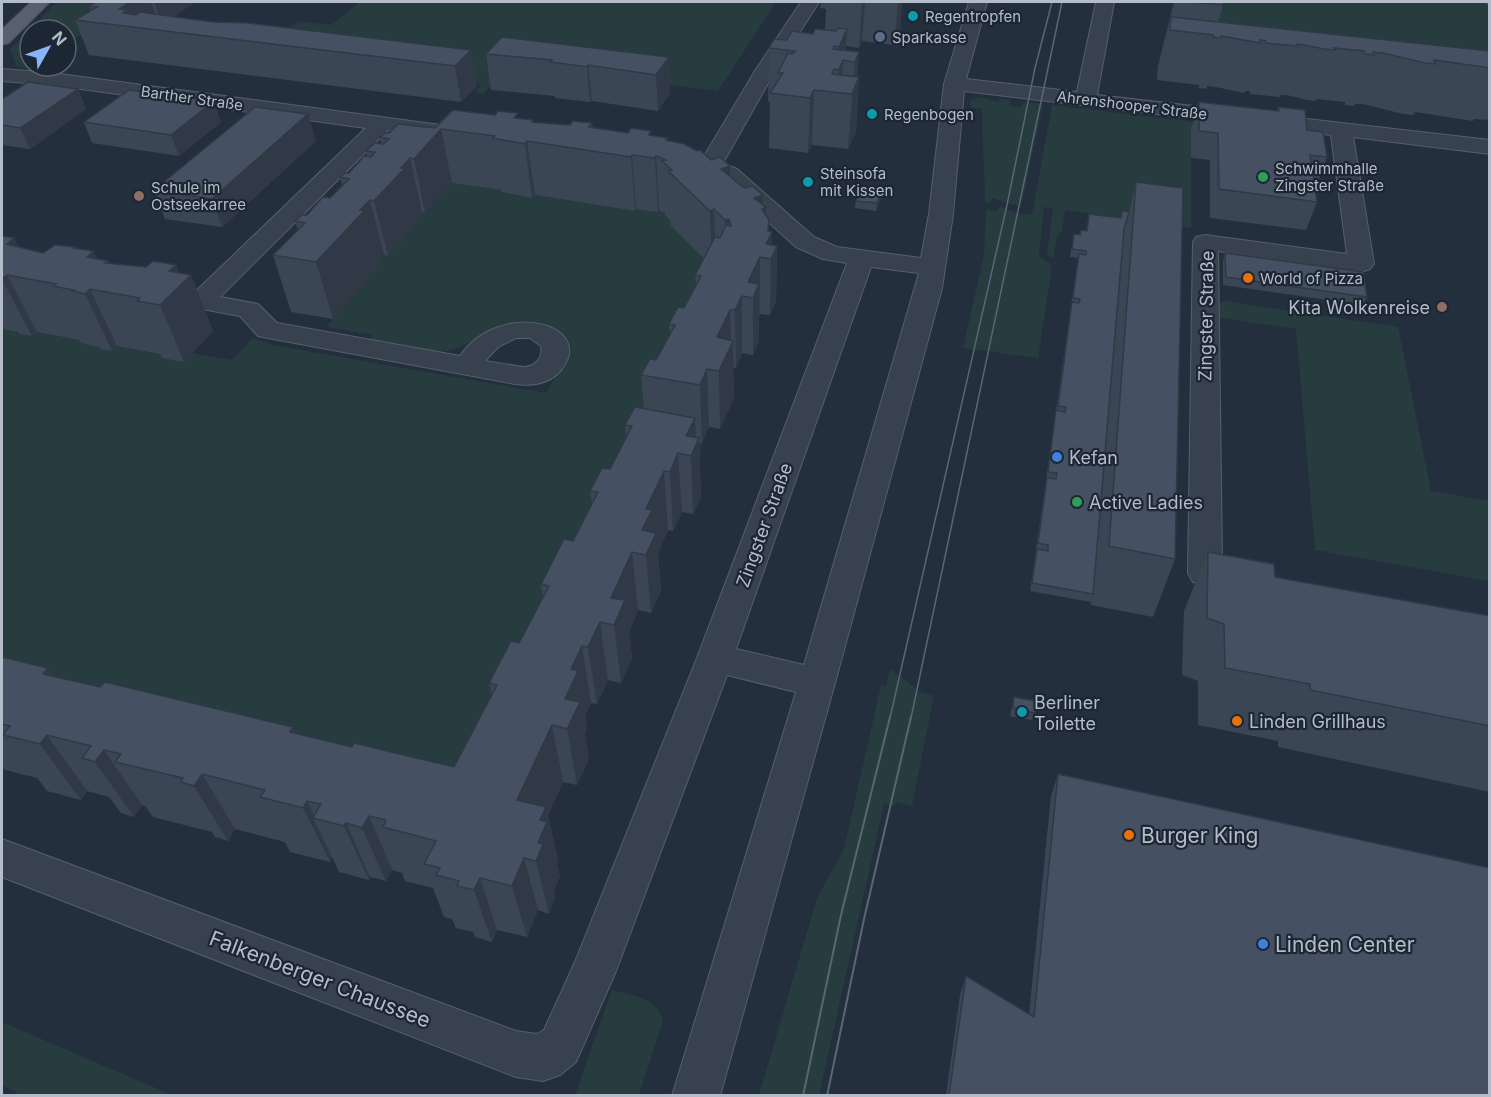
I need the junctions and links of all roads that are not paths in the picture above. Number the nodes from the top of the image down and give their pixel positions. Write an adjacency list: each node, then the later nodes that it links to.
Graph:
1 (41, 2): 5 (main road)
2 (810, 2): 14 (street)
3 (978, 2): 7 (street)
4 (1105, 2): 8 (street)
5 (2, 39)
6 (2, 75): 9 (street, Barther Straße)
7 (954, 84): 8 (street, Ahrenshooper Straße); 16 (street)
8 (1086, 100): 10 (street, Ahrenshooper Straße)
9 (382, 124): 11 (street, Barther Straße); 18 (street)
10 (1341, 129): 12 (street, Ahrenshooper Straße); 20 (street, Zingster Straße)
11 (457, 134)
12 (1490, 147)
13 (666, 160): 14 (street)
14 (710, 166): 15 (street)
15 (861, 259): 16 (street); 21 (street, Zingster Straße)
16 (933, 267): 22 (street)
17 (131, 288): 18 (street)
18 (202, 300): 19 (street)
19 (468, 365)
20 (1263, 584)
21 (715, 658): 22 (street); 24 (street, Zingster Straße)
22 (817, 683): 25 (street)
23 (2, 858): 24 (street, Falkenberger Chaussee)
24 (594, 971)
25 (696, 1095)

